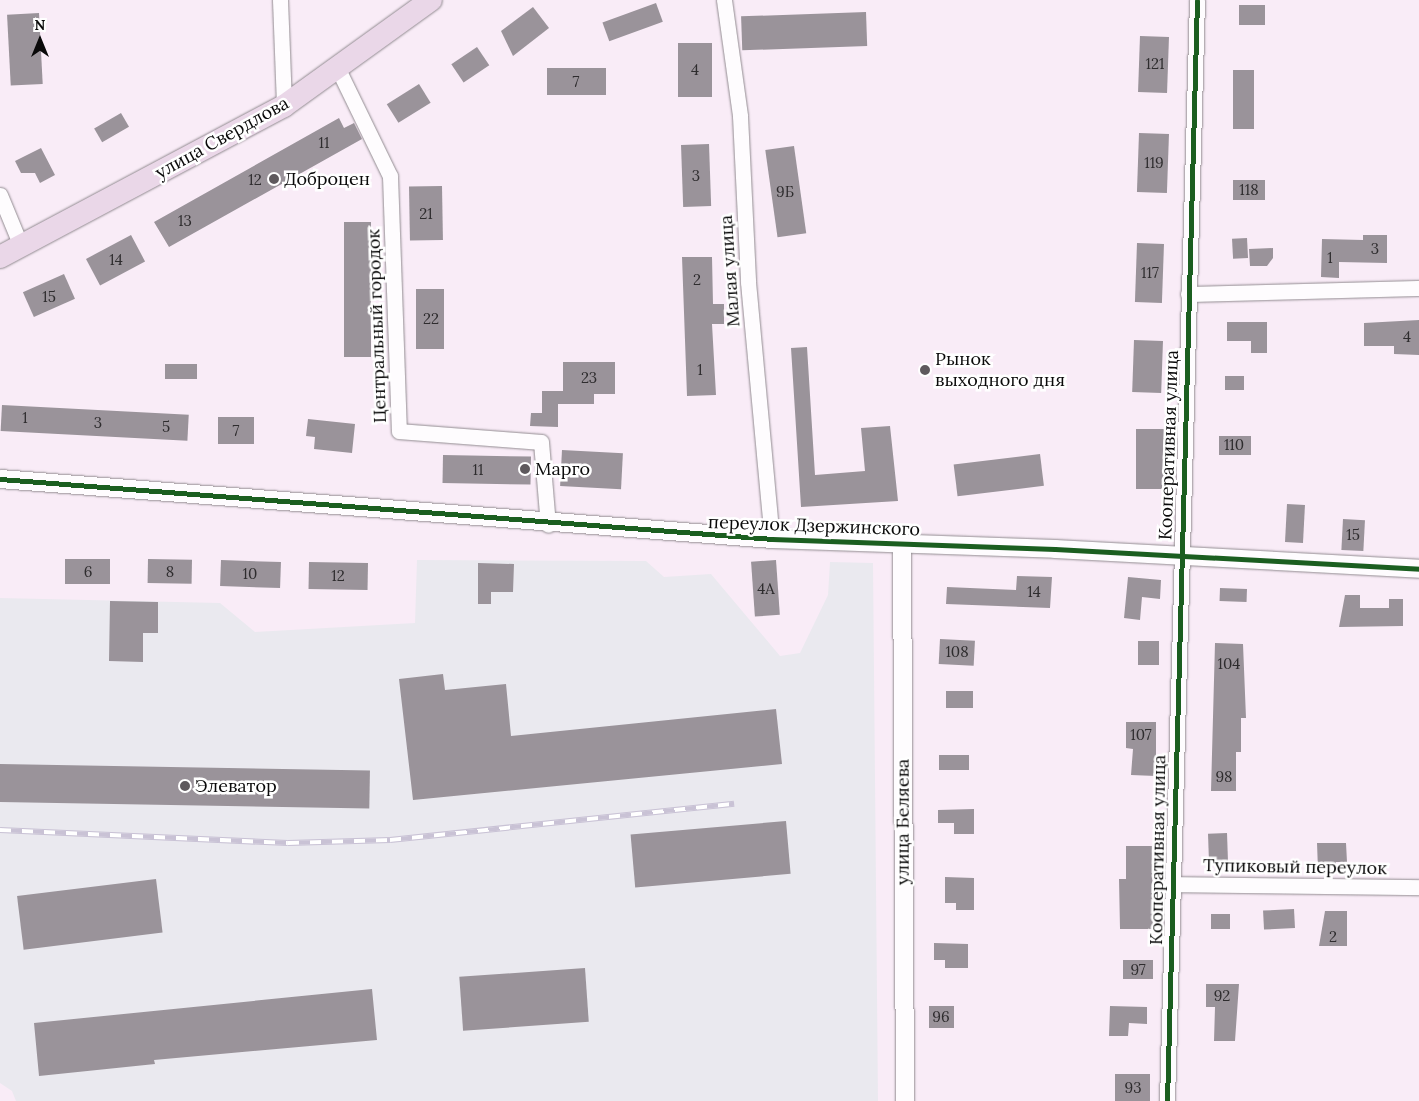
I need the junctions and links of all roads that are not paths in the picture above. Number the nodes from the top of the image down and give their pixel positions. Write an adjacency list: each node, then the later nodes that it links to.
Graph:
1 (280, 0): 6 (street)
2 (431, 0): 5 (main road, улица Свердлова)
3 (724, 0): 14 (street, Малая улица)
4 (1197, 0): 11 (street, Кооперативная улица)
5 (337, 68): 6 (main road, улица Свердлова); 13 (street, Центральный городок)
6 (284, 106): 8 (main road, улица Свердлова)
7 (0, 195): 8 (street)
8 (21, 246): 9 (main road, улица Свердлова)
9 (0, 256)
10 (1419, 288): 11 (street)
11 (1188, 294): 16 (street, Кооперативная улица)
12 (0, 479): 13 (street, переулок Дзержинского)
13 (548, 525): 14 (street, переулок Дзержинского)
14 (772, 539): 15 (street, переулок Дзержинского)
15 (902, 543): 16 (street, переулок Дзержинского); 20 (street, улица Беляева)
16 (1179, 555): 17 (street, переулок Дзержинского); 18 (street, Кооперативная улица)
17 (1419, 569)
18 (1170, 884): 19 (street, Тупиковый переулок); 21 (street, Кооперативная улица)
19 (1419, 887)
20 (905, 1101)
21 (1167, 1101)

